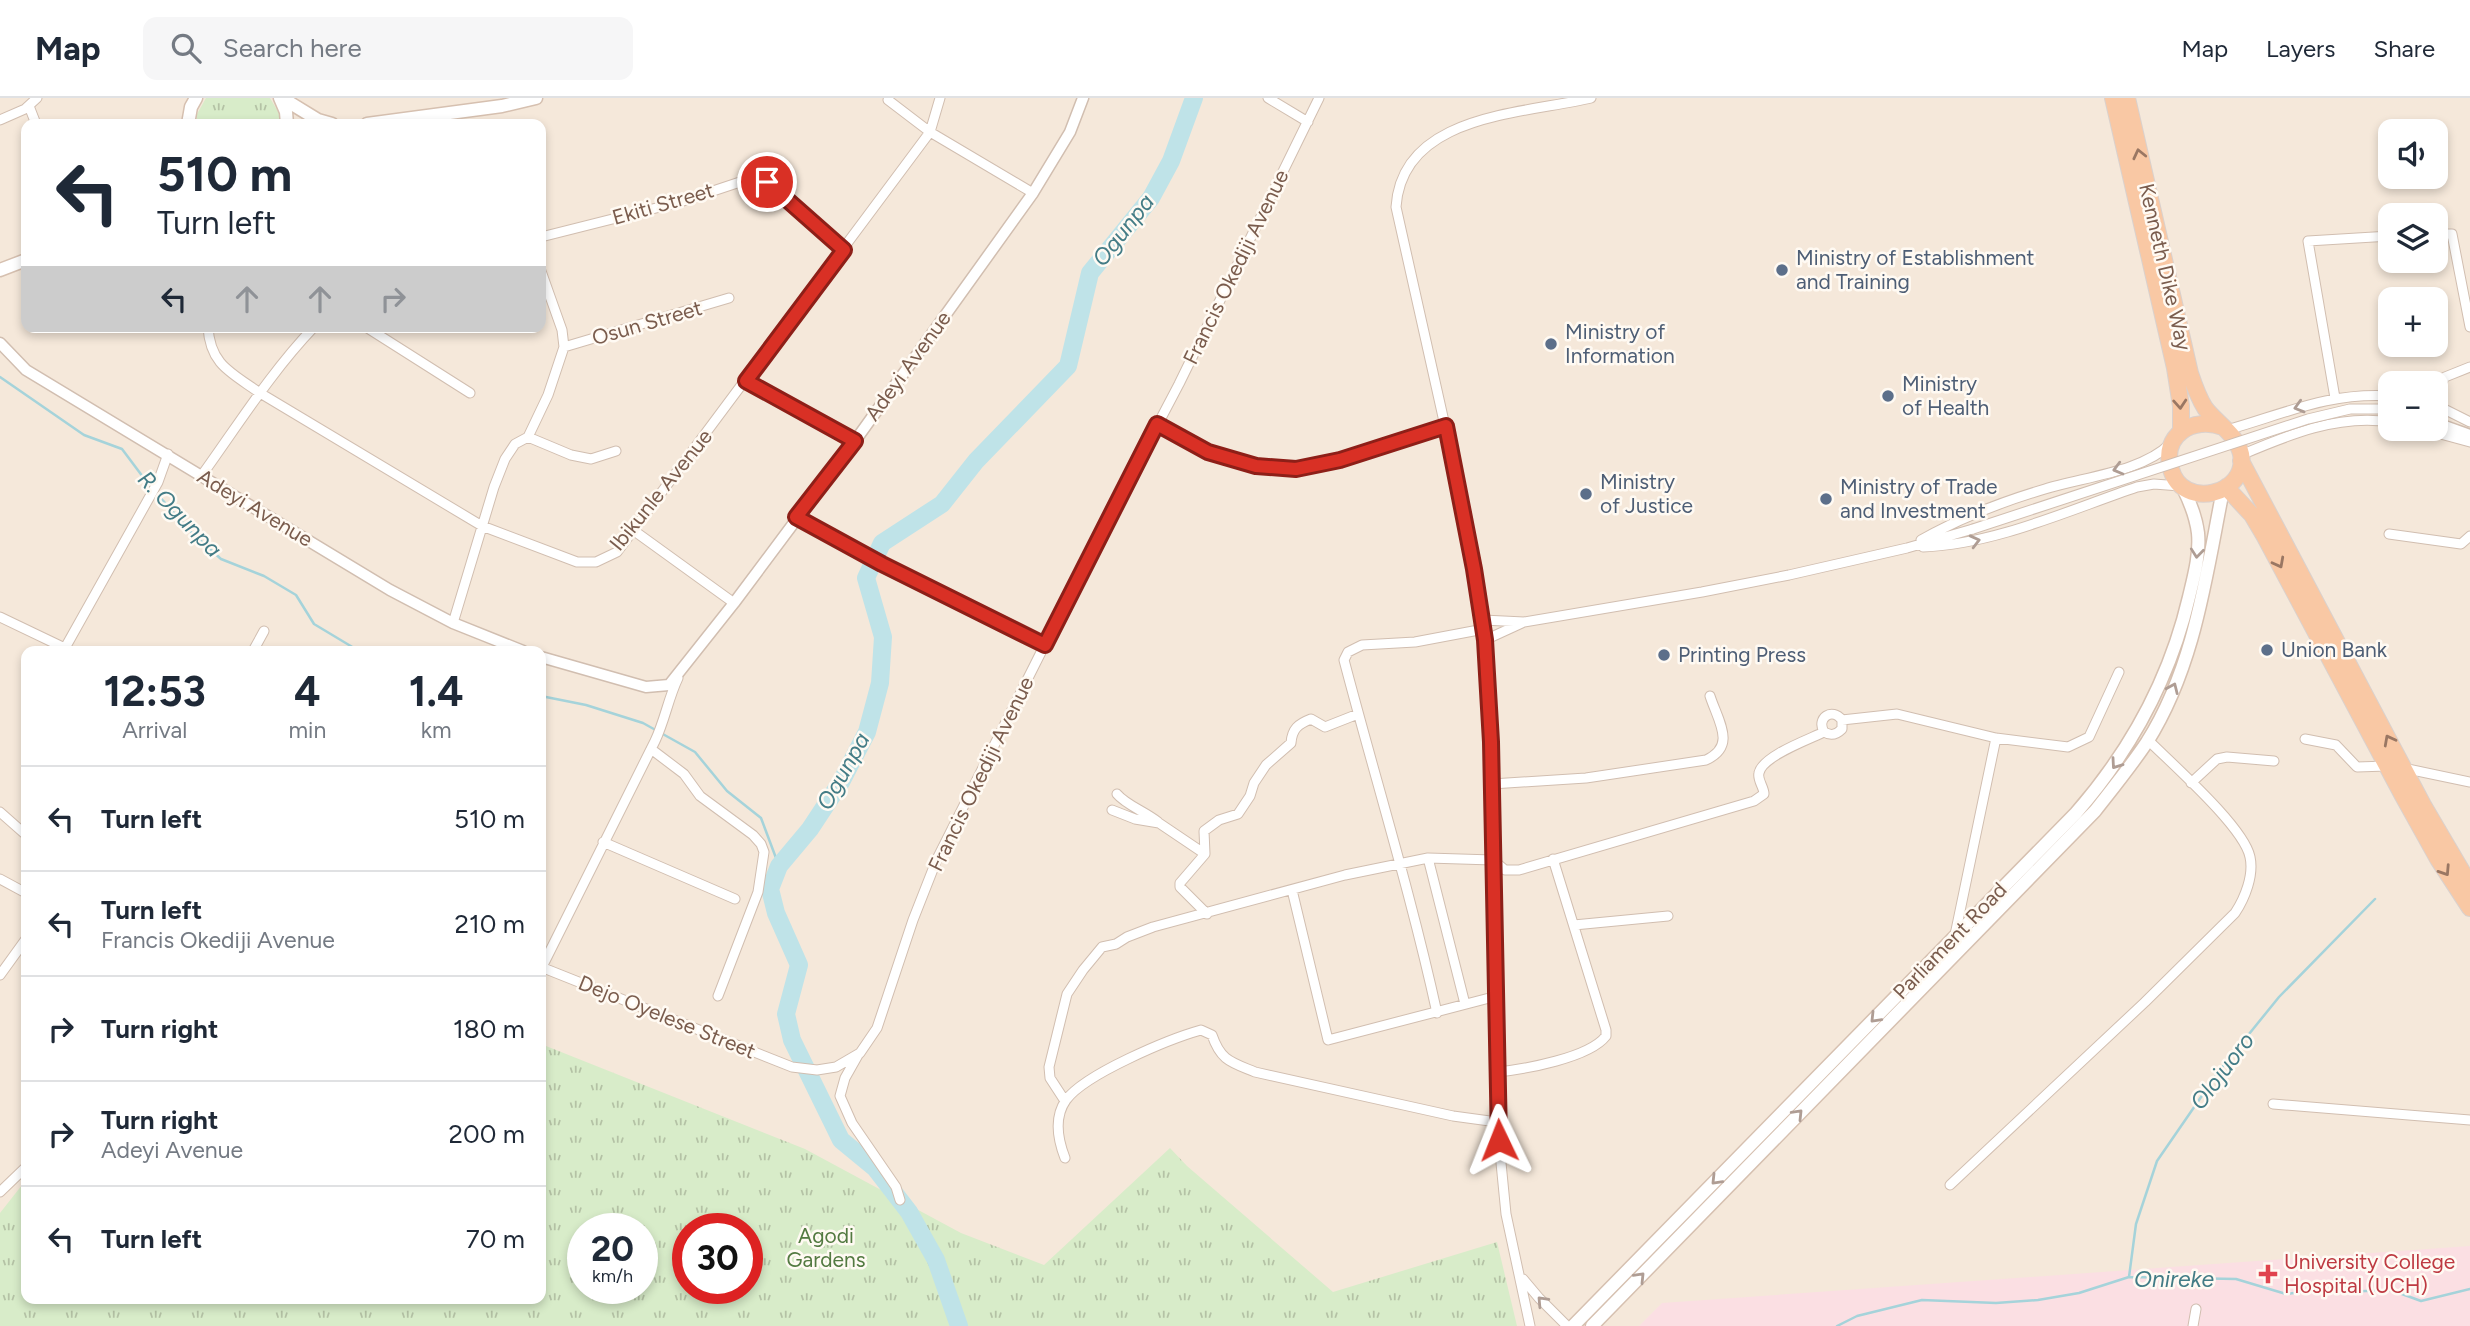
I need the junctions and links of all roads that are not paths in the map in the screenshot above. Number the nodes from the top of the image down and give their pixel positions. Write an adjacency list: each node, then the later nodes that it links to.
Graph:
1 (37, 98): 13 (street)
2 (281, 98): 16 (main road); 17 (main road)
3 (536, 98): 18 (main road)
4 (940, 98): 21 (street, Ibikunle Avenue)
5 (1083, 98): 22 (street, Adeyi Avenue)
6 (1268, 98): 20 (street)
7 (1320, 98): 20 (street, Francis Okediji Avenue)
8 (1591, 98): 49 (street)
9 (2113, 98): 52 (highway, Kenneth Dike Way, one-way to 52)
10 (2127, 98): 51 (highway, Kenneth Dike Way, one-way to 10)
11 (888, 100): 21 (street)
12 (194, 101): 15 (main road)
13 (29, 106): 14 (street); 19 (street)
14 (34, 119)
15 (189, 119)
16 (287, 119)
17 (316, 119)
18 (404, 119)
19 (0, 120)
20 (1308, 122): 48 (street, Francis Okediji Avenue)
21 (930, 132): 22 (street); 26 (street, Ibikunle Avenue)
22 (1032, 193): 56 (street, Adeyi Avenue)
23 (2448, 234): 31 (street)
24 (546, 236): 26 (street, Ekiti Street)
25 (2378, 237): 43 (street)
26 (844, 250): 39 (street, Ibikunle Avenue)
27 (21, 262): 28 (main road)
28 (0, 270)
29 (546, 285): 36 (street)
30 (729, 299): 36 (street, Osun Street)
31 (2470, 327)
32 (209, 333): 40 (street, Ibikunle Avenue)
33 (308, 333): 40 (street)
34 (375, 333): 41 (street)
35 (0, 343): 59 (street, Adeyi Avenue)
36 (564, 347): 55 (street)
37 (2470, 367): 38 (street)
38 (2448, 376)
39 (746, 381): 56 (street); 66 (street, Ibikunle Avenue)
40 (260, 393): 61 (street); 65 (street, Ibikunle Avenue)
41 (470, 393)
42 (2378, 396): 43 (street)
43 (2336, 398): 51 (street, one-way to 51)
44 (2378, 409): 69 (street, bridge)
45 (2448, 411): 47 (street)
46 (2378, 422): 60 (street)
47 (2470, 422)
48 (1157, 424): 49 (street); 77 (street, Francis Okediji Avenue)
49 (1446, 426): 74 (street)
50 (2448, 427): 53 (street)
51 (2225, 428): 52 (highway); 60 (highway)
52 (2179, 434): 62 (highway); 69 (street, one-way to 69)
53 (2470, 435)
54 (2448, 436): 57 (street)
55 (528, 437): 58 (street); 65 (street)
56 (855, 441): 64 (street, Adeyi Avenue)
57 (2470, 442)
58 (616, 452)
59 (168, 454): 61 (street, Adeyi Avenue); 79 (street)
60 (2241, 458): 63 (highway); 94 (highway, one-way to 60)
61 (202, 475): 73 (street, Adeyi Avenue)
62 (2182, 487): 63 (highway); 69 (street, one-way to 62); 118 (main road, Parliament Road, one-way to 118)
63 (2225, 489): 91 (main road, Parliament Road, one-way to 63); 94 (highway, one-way to 94)
64 (796, 517): 70 (street, Adeyi Avenue); 77 (street)
65 (482, 526): 66 (street, Ibikunle Avenue); 73 (street)
66 (633, 530): 70 (street)
67 (2389, 534): 68 (street)
68 (2470, 536)
69 (1907, 548): 72 (street)
70 (734, 604): 83 (street, Adeyi Avenue)
71 (0, 617): 78 (street)
72 (1524, 622): 74 (street); 76 (street)
73 (453, 623): 81 (street, Adeyi Avenue)
74 (1483, 624): 76 (street); 86 (street)
75 (264, 631): 80 (street)
76 (1485, 640): 97 (street)
77 (1045, 645): 127 (street, Francis Okediji Avenue)
78 (60, 646)
79 (70, 646)
80 (256, 646)
81 (510, 646)
82 (546, 658): 83 (street, Adeyi Avenue)
83 (683, 668): 92 (street)
84 (2119, 673): 89 (street)
85 (1710, 696): 97 (street)
86 (1358, 714): 104 (street); 108 (street)
87 (1842, 720): 88 (street); 88 (street); 89 (street)
88 (1824, 732): 106 (street)
89 (1996, 738): 118 (street)
90 (2305, 739): 94 (street)
91 (2148, 740): 96 (street); 118 (main road, Parliament Road)
92 (653, 745): 103 (street); 123 (street)
93 (2274, 761): 96 (street)
94 (2394, 769): 95 (street); 110 (highway); 114 (highway, one-way to 114)
95 (2470, 782)
96 (2191, 783): 135 (street)
97 (1492, 784): 107 (street)
98 (1117, 794): 101 (street)
99 (1112, 810): 101 (street)
100 (0, 812): 102 (street)
101 (1159, 823): 104 (street)
102 (21, 831)
103 (603, 842): 113 (street); 120 (street)
104 (1205, 854): 115 (street)
105 (1428, 858): 107 (street); 108 (street); 125 (street)
106 (1553, 859): 107 (street); 117 (street)
107 (1493, 860): 124 (street)
108 (1399, 863): 112 (street); 126 (street)
109 (0, 879): 111 (street)
110 (2470, 886)
111 (21, 890)
112 (1292, 890): 115 (street); 126 (street)
113 (735, 899)
114 (2470, 908)
115 (1207, 914): 129 (street)
116 (1668, 916): 117 (street)
117 (1574, 925): 128 (street)
118 (1957, 942): 142 (main road, Parliament Road, one-way to 142); 143 (main road, Parliament Road, one-way to 118)
119 (21, 946): 122 (street)
120 (546, 957)
121 (546, 969): 127 (street, Dejo Oyelese Street)
122 (0, 975)
123 (718, 996)
124 (1497, 996): 125 (street); 128 (street)
125 (1465, 1004): 126 (street)
126 (1437, 1013)
127 (860, 1053): 137 (street, Francis Okediji Avenue)
128 (1498, 1072): 132 (street)
129 (1065, 1101): 132 (street); 133 (street)
130 (2273, 1104): 131 (street)
131 (2470, 1120)
132 (1497, 1122): 138 (street)
133 (1065, 1158)
134 (21, 1172): 136 (street)
135 (1951, 1185)
136 (0, 1192)
137 (900, 1200)
138 (1520, 1274): 140 (street); 141 (street, one-way to 138)
139 (2196, 1309): 144 (street)
140 (1530, 1326)
141 (1566, 1326)
142 (1573, 1326)
143 (1592, 1326)
144 (2193, 1326)

